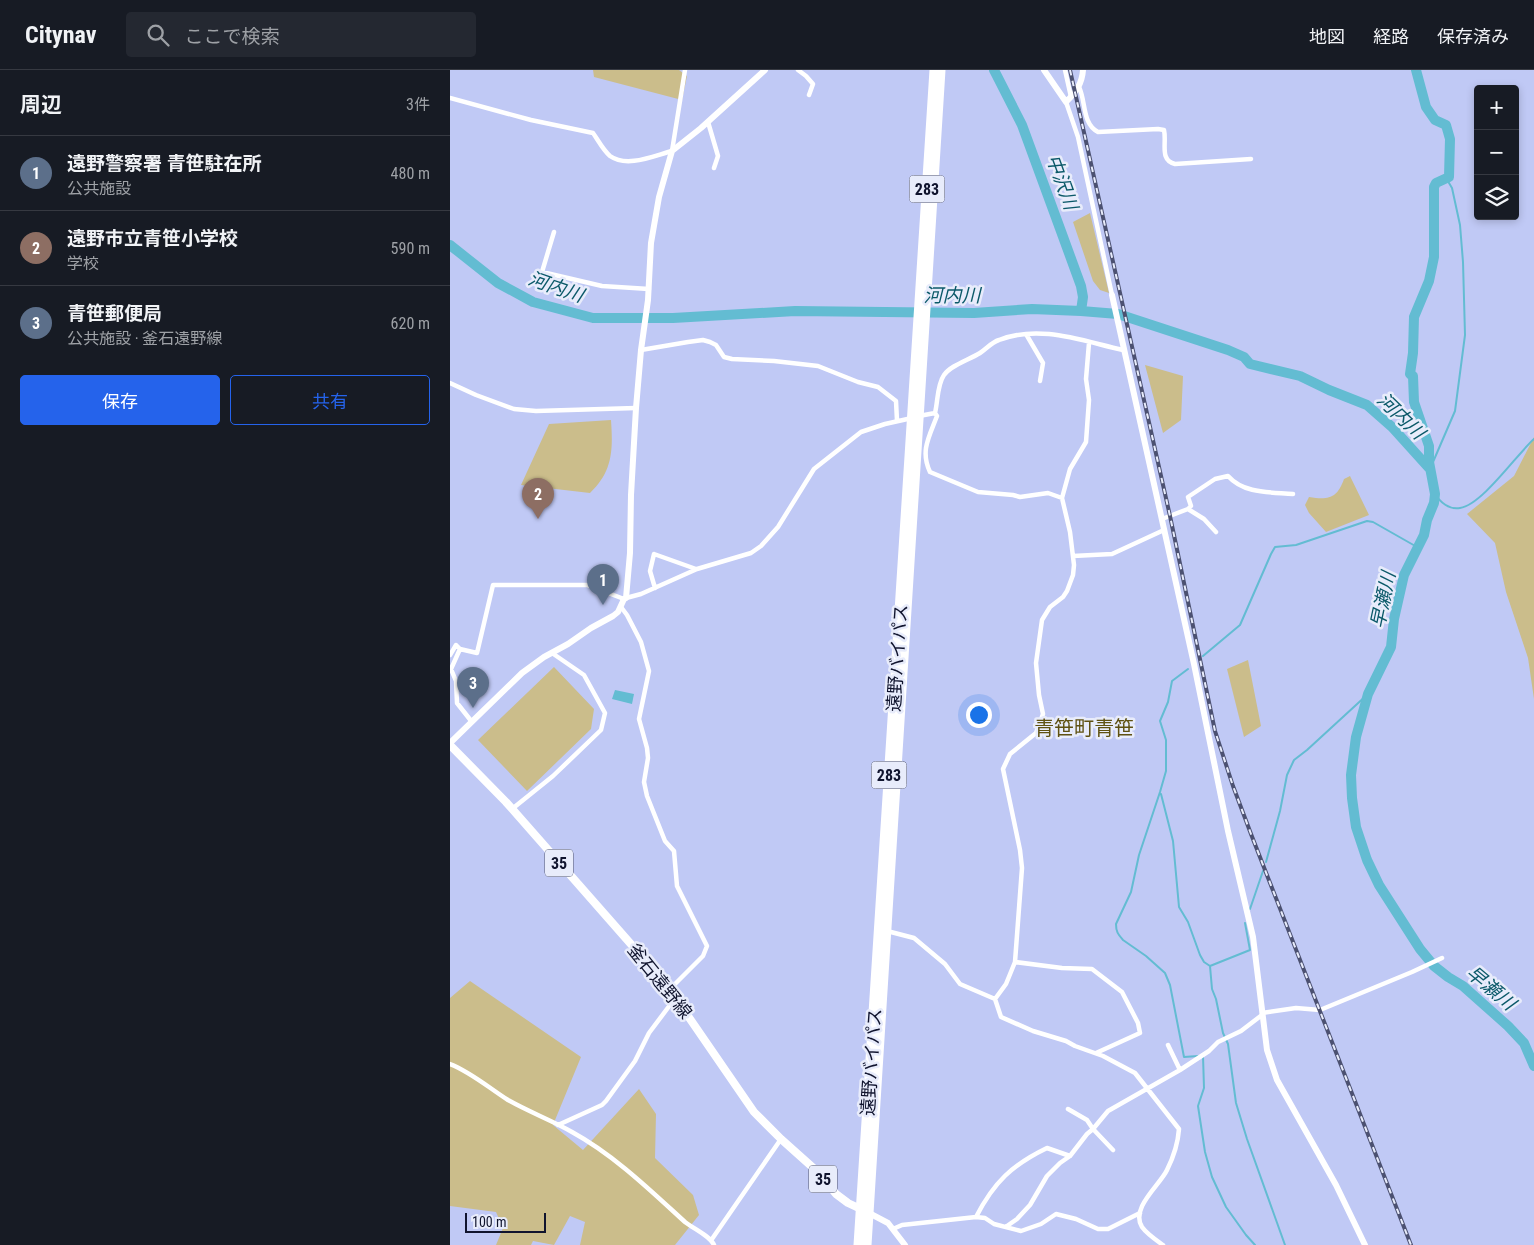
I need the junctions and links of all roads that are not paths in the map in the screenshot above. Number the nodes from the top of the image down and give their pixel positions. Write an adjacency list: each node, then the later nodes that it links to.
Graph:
1 (685, 70): 14 (street)
2 (765, 70): 13 (street)
3 (798, 70): 10 (street)
4 (934, 70): 18 (highway, 遠野バイパス / 283)
5 (941, 70): 18 (highway, 遠野バイパス / 283)
6 (1044, 70): 12 (street)
7 (1065, 70): 12 (street)
8 (1083, 70): 9 (street)
9 (1079, 87): 12 (street); 15 (street)
10 (809, 95)
11 (450, 98): 14 (street)
12 (1069, 100): 20 (street)
13 (708, 122): 14 (street); 16 (street)
14 (672, 151): 19 (street)
15 (1251, 159)
16 (714, 168)
17 (554, 232): 19 (street)
18 (926, 246): 29 (highway, 遠野バイパス / 283)
19 (649, 289): 23 (street)
20 (1112, 295): 24 (street)
21 (1026, 334): 22 (street); 25 (street); 28 (street)
22 (1089, 343): 24 (street); 32 (street)
23 (642, 347): 27 (street); 30 (street)
24 (1123, 350): 34 (street)
25 (1040, 381)
26 (450, 384): 27 (street)
27 (636, 408): 40 (street)
28 (935, 413): 29 (street); 32 (street)
29 (915, 417): 30 (street); 49 (highway, 遠野バイパス / 283)
30 (897, 421): 38 (street)
31 (1293, 494): 33 (street)
32 (1062, 498): 37 (street)
33 (1188, 509): 34 (street); 36 (street)
34 (1162, 519): 35 (street)
35 (1164, 530): 37 (street); 55 (street)
36 (1216, 532)
37 (1073, 556): 51 (street)
38 (696, 569): 39 (street); 39 (street)
39 (655, 588): 40 (street)
40 (625, 599): 41 (street); 42 (street)
41 (621, 607): 43 (street); 52 (street)
42 (460, 649): 44 (street); 45 (street)
43 (552, 653): 46 (street); 48 (street)
44 (450, 655)
45 (450, 669): 46 (street)
46 (472, 722): 47 (street)
47 (450, 744): 48 (main road, 釜石遠野線 / 35)
48 (512, 810): 52 (main road, 釜石遠野線 / 35)
49 (882, 929): 54 (street); 67 (highway, 遠野バイパス / 283)
50 (1442, 958): 55 (street)
51 (1015, 962): 54 (street); 57 (street)
52 (670, 989): 53 (main road, 釜石遠野線 / 35)
53 (676, 998): 62 (street); 64 (main road, 釜石遠野線 / 35)
54 (994, 999): 57 (street)
55 (1262, 1014): 59 (street); 78 (street)
56 (1168, 1045): 59 (street)
57 (1096, 1054): 60 (street)
58 (450, 1064): 62 (street)
59 (1180, 1070): 60 (street)
60 (1147, 1090): 63 (street); 68 (street)
61 (1068, 1108): 63 (street)
62 (558, 1125): 72 (street)
63 (1093, 1129): 65 (street); 66 (street)
64 (781, 1139): 67 (main road, 釜石遠野線 / 35); 72 (street)
65 (1113, 1150)
66 (1070, 1156): 69 (street); 70 (street)
67 (865, 1211): 71 (street); 74 (highway, 遠野バイパス / 283); 75 (highway, 遠野バイパス / 283)
68 (1140, 1213): 70 (street); 77 (street)
69 (976, 1217): 70 (street); 71 (street)
70 (1007, 1226)
71 (893, 1229): 76 (street)
72 (712, 1239): 73 (street)
73 (714, 1245)
74 (858, 1245)
75 (867, 1245)
76 (905, 1245)
77 (1163, 1245)
78 (1365, 1245)

